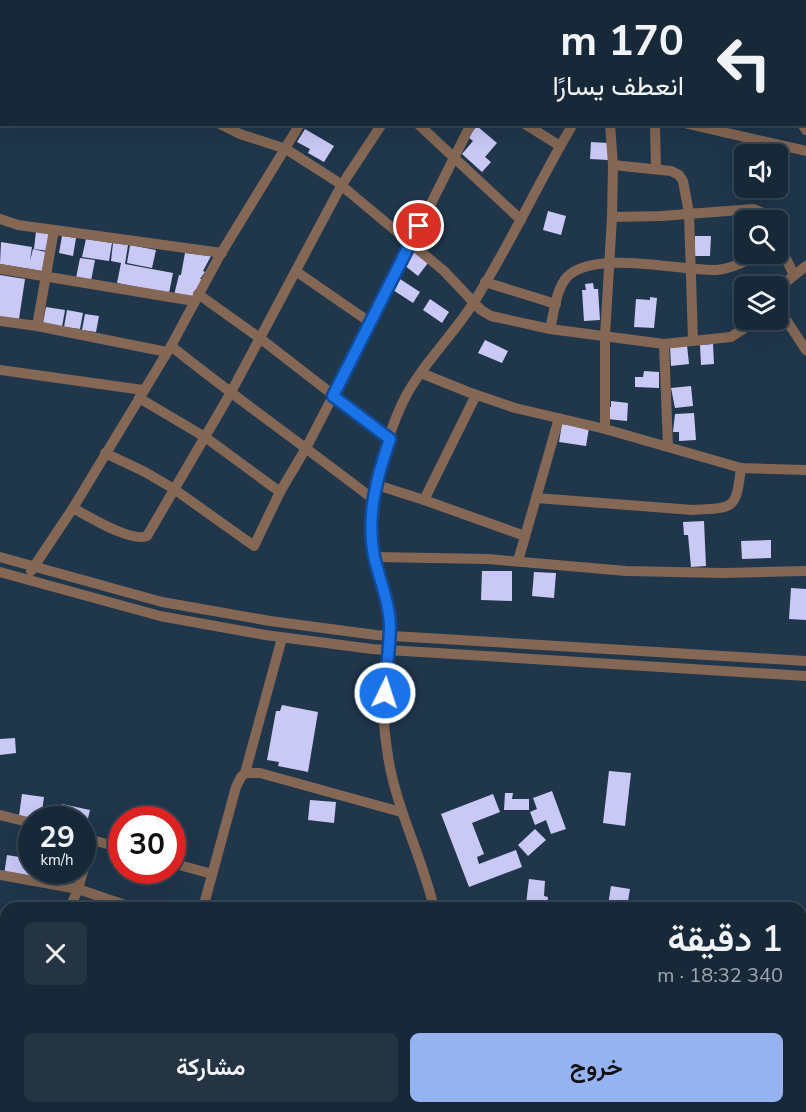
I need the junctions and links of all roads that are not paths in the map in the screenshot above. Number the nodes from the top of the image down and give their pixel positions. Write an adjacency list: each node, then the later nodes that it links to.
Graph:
1 (224, 126): 12 (street)
2 (299, 126): 12 (street)
3 (381, 126): 17 (street)
4 (420, 126): 14 (street)
5 (470, 126): 14 (street)
6 (528, 126): 11 (street)
7 (572, 126): 11 (street)
8 (610, 126): 15 (street)
9 (655, 126): 16 (street)
10 (705, 127): 13 (street)
11 (560, 146): 24 (street)
12 (286, 149): 17 (street); 27 (street)
13 (806, 151)
14 (454, 158): 24 (street); 26 (street)
15 (613, 165): 16 (street); 22 (street)
16 (656, 169): 21 (street)
17 (341, 186): 26 (street); 34 (street)
18 (734, 210): 21 (street)
19 (738, 210): 20 (street)
20 (756, 210)
21 (689, 213): 22 (street); 33 (street)
22 (612, 217): 28 (street)
23 (0, 219): 25 (street)
24 (521, 220): 38 (street)
25 (54, 230): 27 (street); 36 (street)
26 (410, 243): 40 (street); 43 (street)
27 (222, 252): 39 (street)
28 (608, 263): 33 (street); 41 (street); 48 (street)
29 (788, 263): 35 (street)
30 (738, 264): 33 (street)
31 (806, 266): 35 (street)
32 (0, 269): 36 (street)
33 (692, 269): 50 (street)
34 (297, 272): 43 (street); 49 (street)
35 (794, 275): 37 (street)
36 (47, 276): 39 (street); 45 (street)
37 (788, 280)
38 (485, 282): 40 (street); 41 (street)
39 (196, 298): 49 (street); 52 (street)
40 (474, 303): 46 (street); 55 (street)
41 (556, 304): 46 (street)
42 (0, 321): 45 (street)
43 (371, 323): 59 (street)
44 (788, 323): 53 (street)
45 (37, 326): 52 (street)
46 (550, 329): 48 (street)
47 (742, 330): 50 (street)
48 (605, 336): 51 (street); 61 (street)
49 (261, 339): 57 (street); 59 (street)
50 (693, 341): 51 (street)
51 (664, 344): 64 (street)
52 (169, 349): 56 (street); 57 (street)
53 (806, 350)
54 (0, 370): 56 (street)
55 (421, 373): 58 (street); 63 (street)
56 (141, 394): 62 (street); 66 (street)
57 (230, 394): 62 (street); 65 (street)
58 (476, 395): 60 (street); 74 (street)
59 (333, 396): 63 (street); 65 (street)
60 (559, 418): 61 (street); 72 (street)
61 (605, 429): 64 (street)
62 (205, 437): 70 (street); 71 (street)
63 (390, 439): 69 (street)
64 (668, 447): 67 (street)
65 (306, 448): 71 (street); 73 (street)
66 (105, 453): 70 (street); 75 (street)
67 (741, 468): 68 (street); 72 (street)
68 (806, 470)
69 (377, 485): 73 (street); 74 (street)
70 (174, 489): 71 (street); 75 (street)
71 (280, 492)
72 (536, 498): 76 (street)
73 (373, 500): 78 (street)
74 (424, 500): 76 (street)
75 (73, 508): 80 (street)
76 (525, 536): 79 (street)
77 (0, 556): 80 (street)
78 (374, 557): 79 (street); 84 (street)
79 (518, 561): 81 (street)
80 (34, 566): 83 (street); 84 (street)
81 (806, 571)
82 (0, 572): 83 (street)
83 (26, 579): 85 (street)
84 (389, 635): 86 (street); 87 (street)
85 (282, 638): 86 (street); 89 (street)
86 (388, 650): 88 (street); 90 (street)
87 (806, 661)
88 (806, 676)
89 (246, 774): 90 (street); 94 (street)
90 (401, 812): 101 (street)
91 (0, 815): 92 (street)
92 (18, 820)
93 (186, 866): 94 (street)
94 (212, 874): 100 (street)
95 (0, 875): 97 (street)
96 (79, 884): 97 (street)
97 (78, 889): 98 (street); 99 (street)
98 (73, 902)
99 (115, 902)
100 (205, 902)
101 (433, 902)

